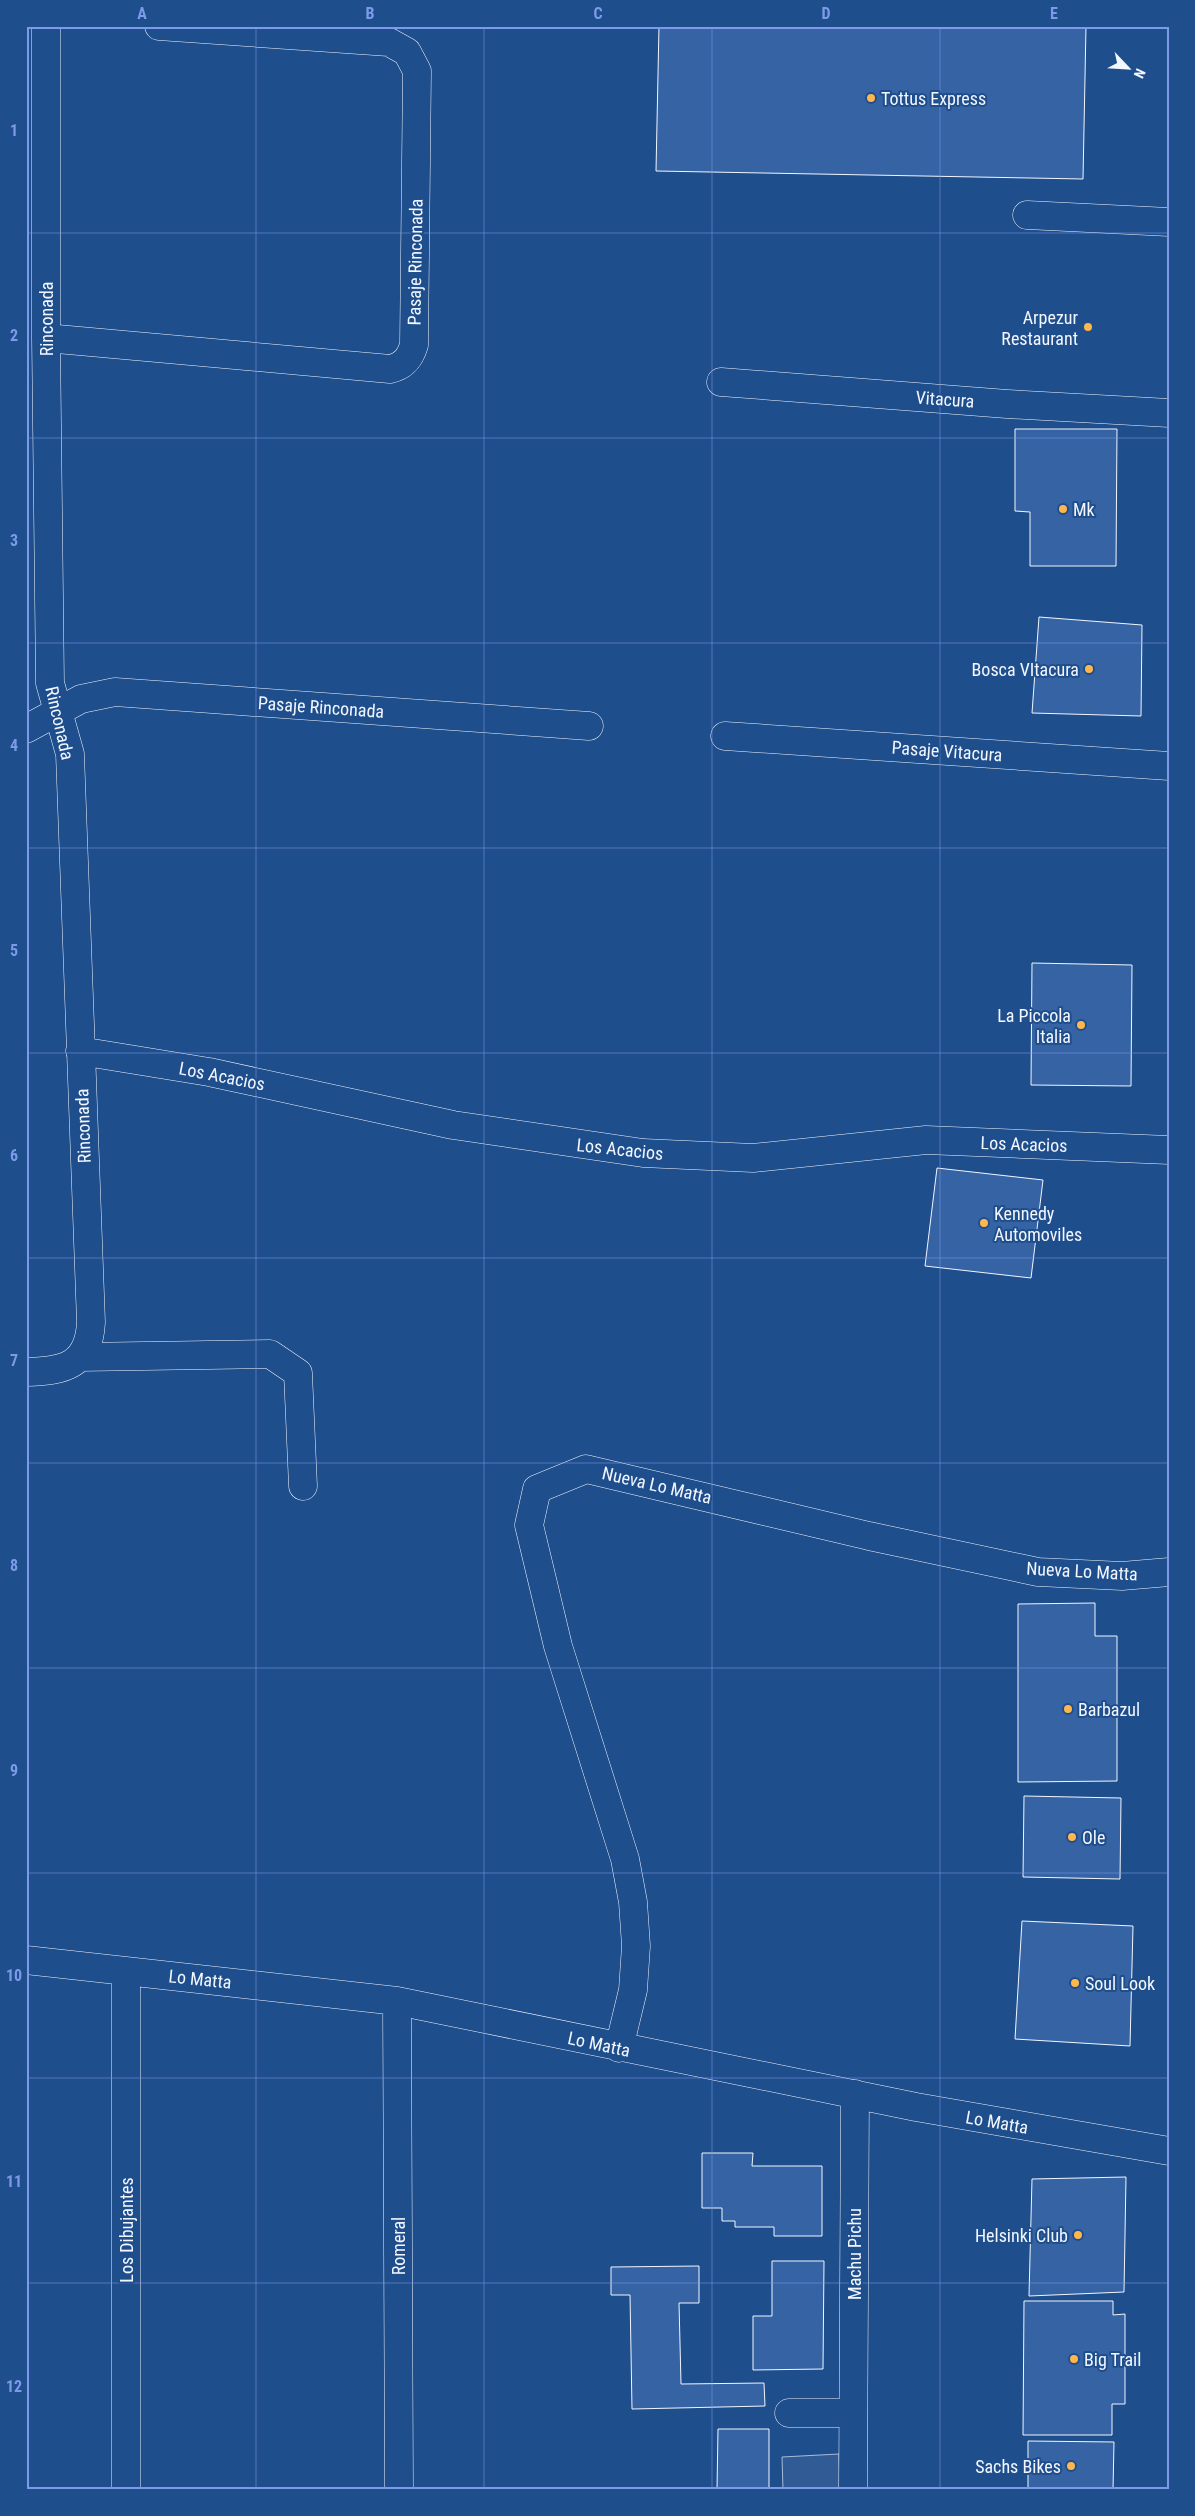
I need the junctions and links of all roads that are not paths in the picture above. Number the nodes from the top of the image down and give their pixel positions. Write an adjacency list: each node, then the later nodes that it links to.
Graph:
1 (46, 26): 3 (street, Rinconada)
2 (159, 26): 6 (street, Pasaje Rinconada)
3 (36, 191): 6 (street, Rinconada)
4 (1027, 215): 5 (street)
5 (1169, 222)
6 (46, 338): 9 (street, Rinconada)
7 (721, 382): 8 (street, Vitacura)
8 (1169, 413)
9 (58, 712): 10 (street, Pasaje Rinconada); 11 (street, Pasaje Rinconada); 14 (street, Rinconada)
10 (589, 726)
11 (26, 729)
12 (725, 736): 13 (street, Pasaje Vitacura)
13 (1169, 766)
14 (80, 1051): 15 (street, Los Acacios); 16 (street, Rinconada)
15 (1169, 1150)
16 (80, 1357): 17 (street); 18 (street)
17 (26, 1372)
18 (303, 1486)
19 (1169, 1572): 23 (street, Nueva Lo Matta)
20 (26, 1960): 21 (street, Lo Matta)
21 (126, 1971): 22 (street, Lo Matta); 28 (street, Los Dibujantes)
22 (397, 2001): 23 (street, Lo Matta); 29 (street, Romeral)
23 (619, 2048): 24 (street, Lo Matta)
24 (855, 2094): 25 (street, Lo Matta); 27 (street, Machu Pichu)
25 (1169, 2151)
26 (789, 2413): 27 (street)
27 (853, 2413): 30 (street, Machu Pichu)
28 (126, 2490)
29 (399, 2490)
30 (853, 2490)

